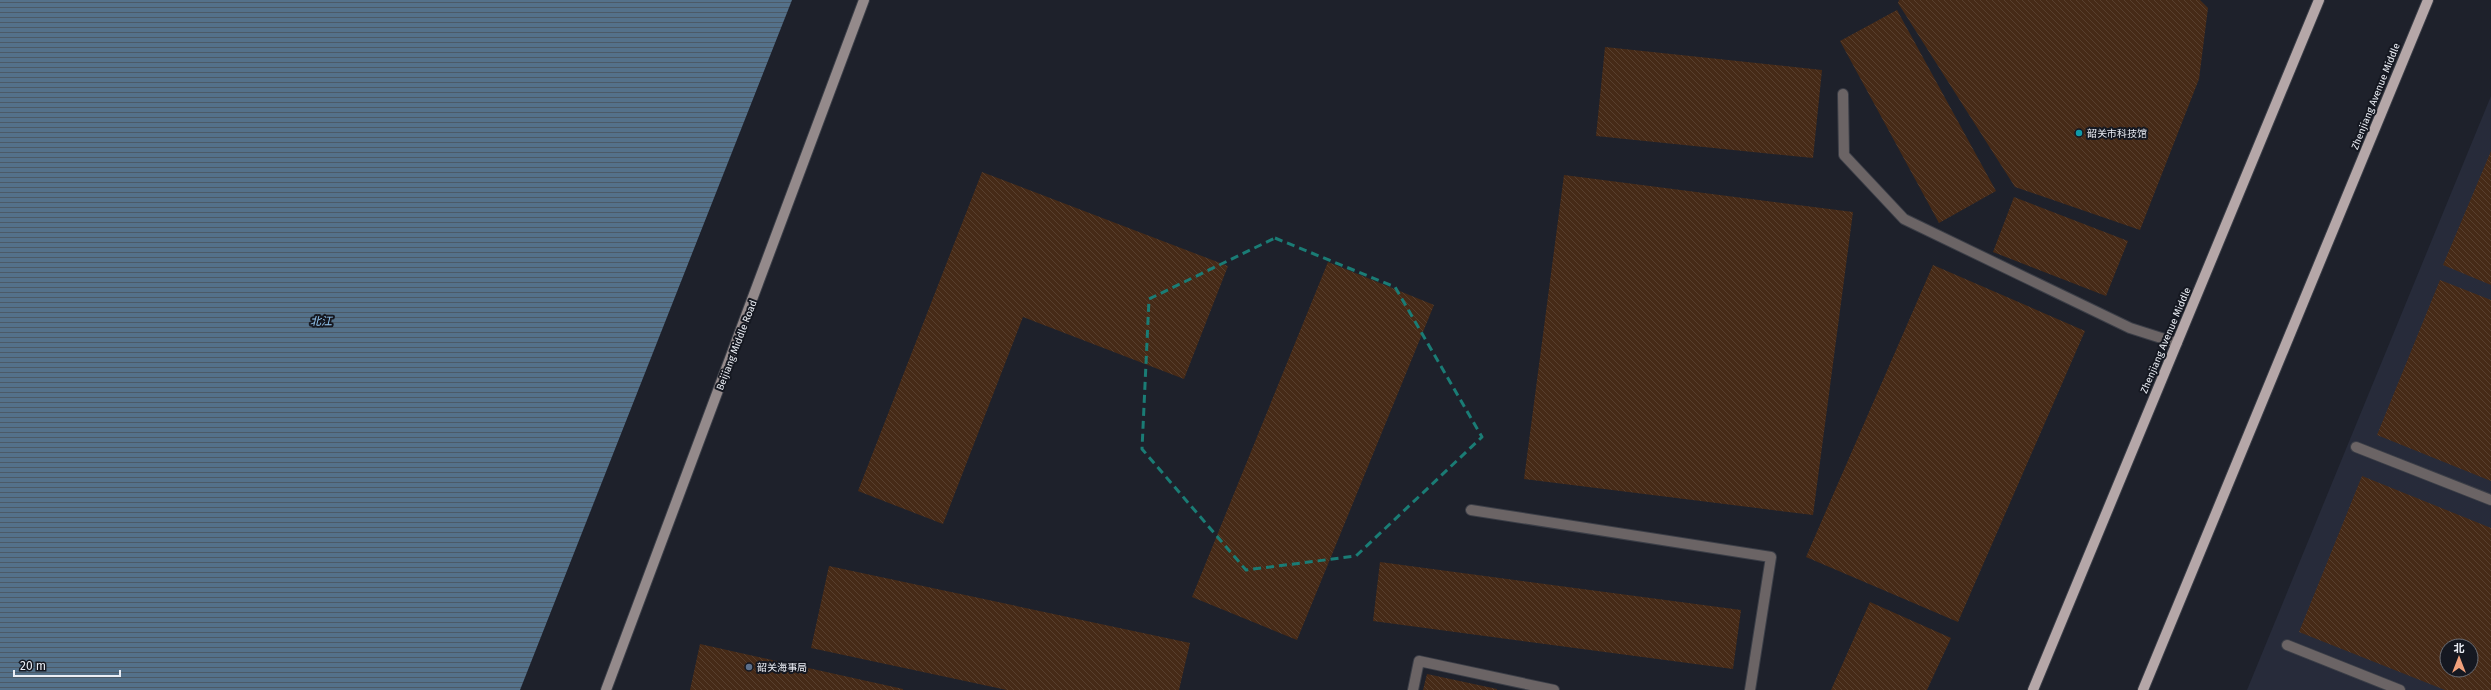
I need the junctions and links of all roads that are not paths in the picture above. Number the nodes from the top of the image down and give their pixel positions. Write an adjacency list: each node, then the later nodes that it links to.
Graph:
1 (864, 0): 10 (street, Beijiang Middle Road)
2 (2319, 0): 5 (main road, Zhenjiang Avenue Middle)
3 (2428, 0): 15 (main road, Zhenjiang Avenue Middle)
4 (1843, 94): 5 (lane)
5 (2177, 343): 14 (main road, Zhenjiang Avenue Middle)
6 (2356, 447): 7 (lane)
7 (2491, 500)
8 (1471, 510): 13 (lane)
9 (2287, 645): 16 (lane)
10 (606, 690)
11 (1413, 690): 12 (lane)
12 (1554, 690)
13 (1750, 690)
14 (2033, 690)
15 (2142, 690)
16 (2400, 690)

